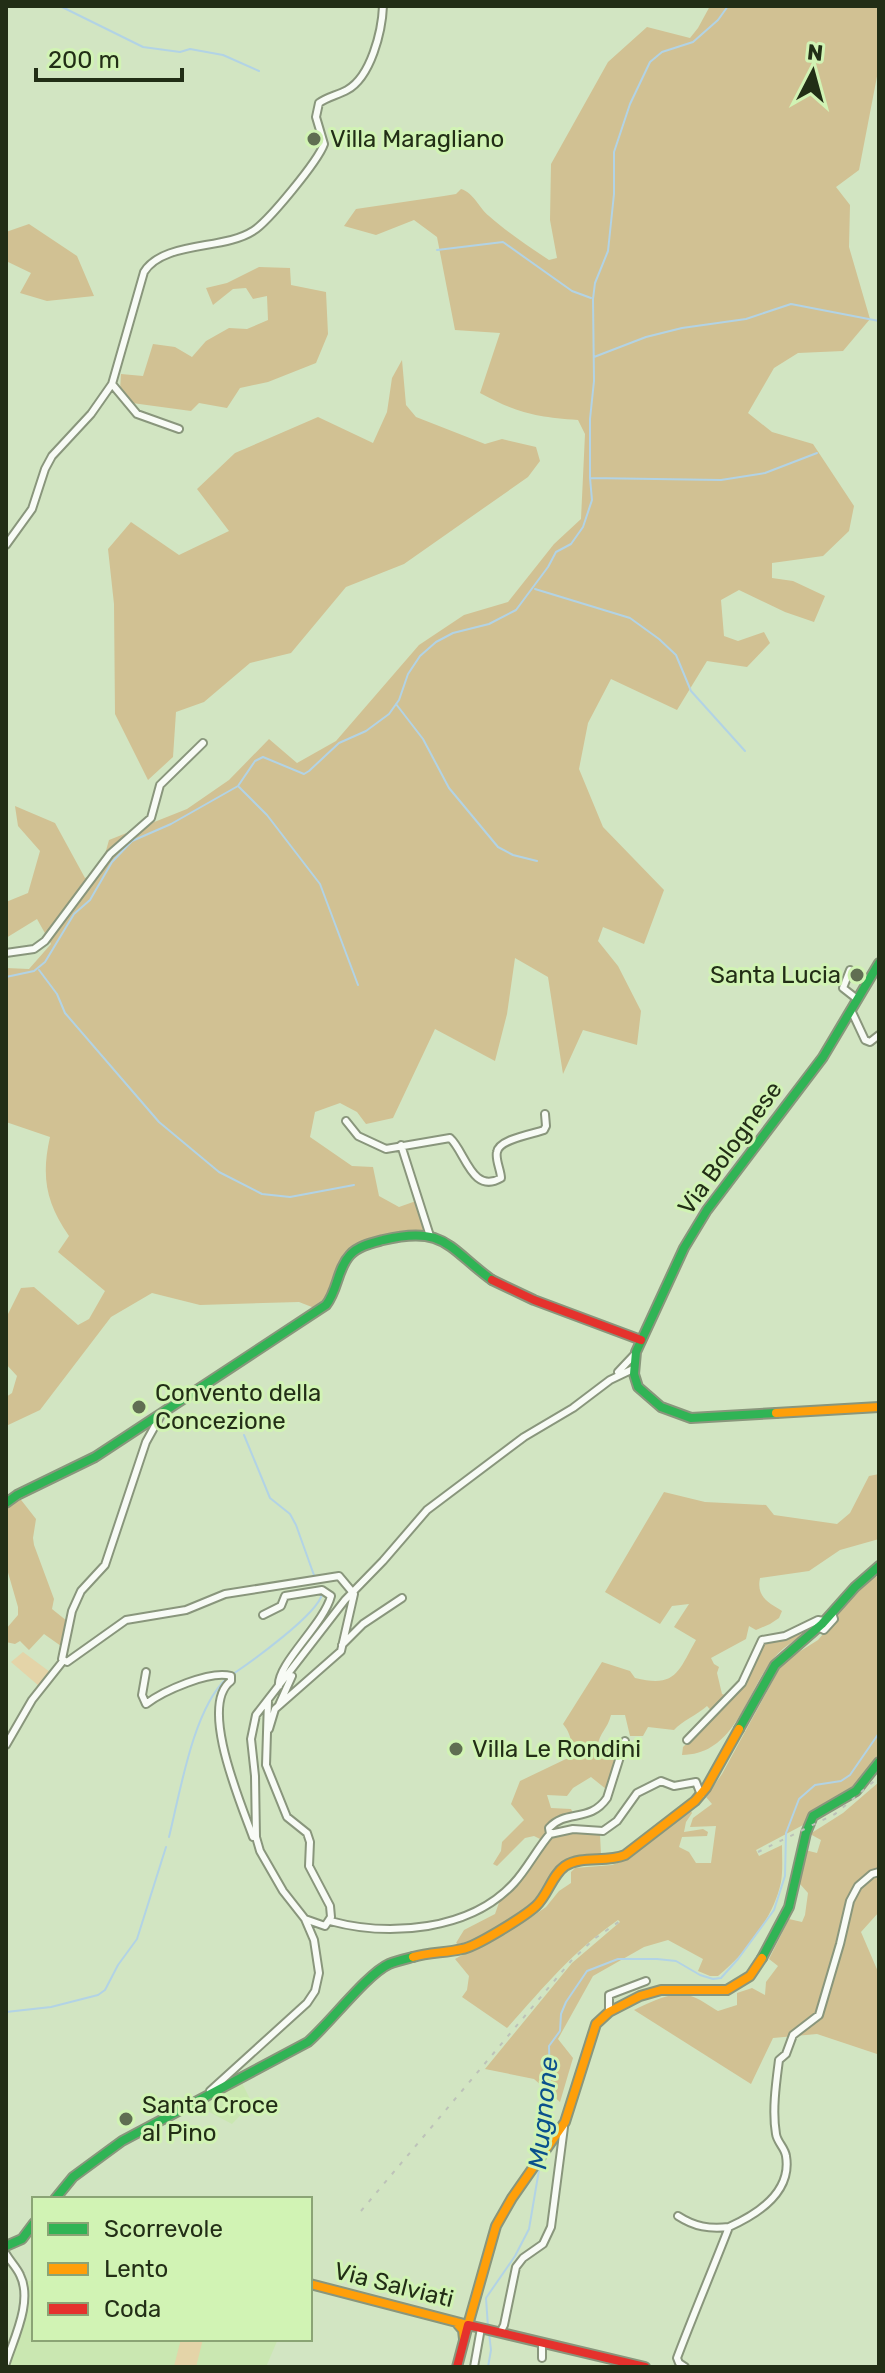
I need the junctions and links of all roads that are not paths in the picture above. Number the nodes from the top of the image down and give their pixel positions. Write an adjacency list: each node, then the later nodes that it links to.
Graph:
1 (383, 6): 2 (street)
2 (112, 384): 3 (street); 4 (street)
3 (179, 429)
4 (6, 545)
5 (203, 743): 6 (street)
6 (6, 953)
7 (879, 963): 9 (main road, Via Bolognese)
8 (850, 970): 9 (street)
9 (857, 999): 10 (main road, Via Bolognese)
10 (851, 1010): 11 (street); 16 (main road, Via Bolognese)
11 (879, 1035)
12 (545, 1114): 14 (street)
13 (346, 1121): 14 (street)
14 (401, 1145): 15 (street)
15 (430, 1236): 16 (main road); 19 (main road)
16 (641, 1340): 17 (main road, Via Bolognese)
17 (629, 1368): 18 (main road); 22 (street)
18 (879, 1407)
19 (161, 1415): 20 (main road); 27 (street)
20 (6, 1503)
21 (879, 1566): 25 (main road)
22 (352, 1591): 26 (street); 27 (street); 30 (street)
23 (402, 1598): 26 (street)
24 (263, 1615): 30 (street)
25 (821, 1624): 34 (street); 38 (main road)
26 (341, 1646): 32 (street)
27 (63, 1661): 36 (street)
28 (146, 1672): 40 (street)
29 (292, 1676): 32 (street)
30 (279, 1686): 31 (street)
31 (268, 1700): 33 (street); 40 (street)
32 (279, 1705): 33 (street)
33 (269, 1729): 43 (street)
34 (687, 1740)
35 (625, 1741): 39 (street)
36 (6, 1745)
37 (879, 1762): 45 (main road)
38 (701, 1795): 39 (street); 47 (main road)
39 (550, 1834): 43 (street)
40 (257, 1843): 42 (street)
41 (879, 1872): 53 (street)
42 (305, 1919): 43 (street); 46 (street)
43 (330, 1921)
44 (646, 1981): 45 (street)
45 (609, 2012): 49 (main road)
46 (254, 2049): 47 (street); 48 (street)
47 (265, 2065): 48 (main road)
48 (201, 2099): 50 (main road)
49 (565, 2122): 58 (main road); 60 (street)
50 (57, 2197)
51 (678, 2216): 53 (street)
52 (32, 2226): 54 (main road)
53 (729, 2227): 68 (street)
54 (6, 2246)
55 (6, 2254): 64 (street)
56 (312, 2285): 57 (main road, Via Salviati)
57 (453, 2321): 58 (main road, Via Salviati); 61 (main road)
58 (468, 2325): 59 (main road, Via Salviati); 61 (main road)
59 (482, 2328): 60 (main road, Via Salviati); 66 (street)
60 (500, 2333): 62 (main road, Via Salviati)
61 (464, 2339): 65 (main road)
62 (542, 2343): 63 (street); 67 (main road, Via Salviati)
63 (542, 2358)
64 (6, 2363)
65 (457, 2367)
66 (474, 2367)
67 (645, 2367)
68 (685, 2367)

